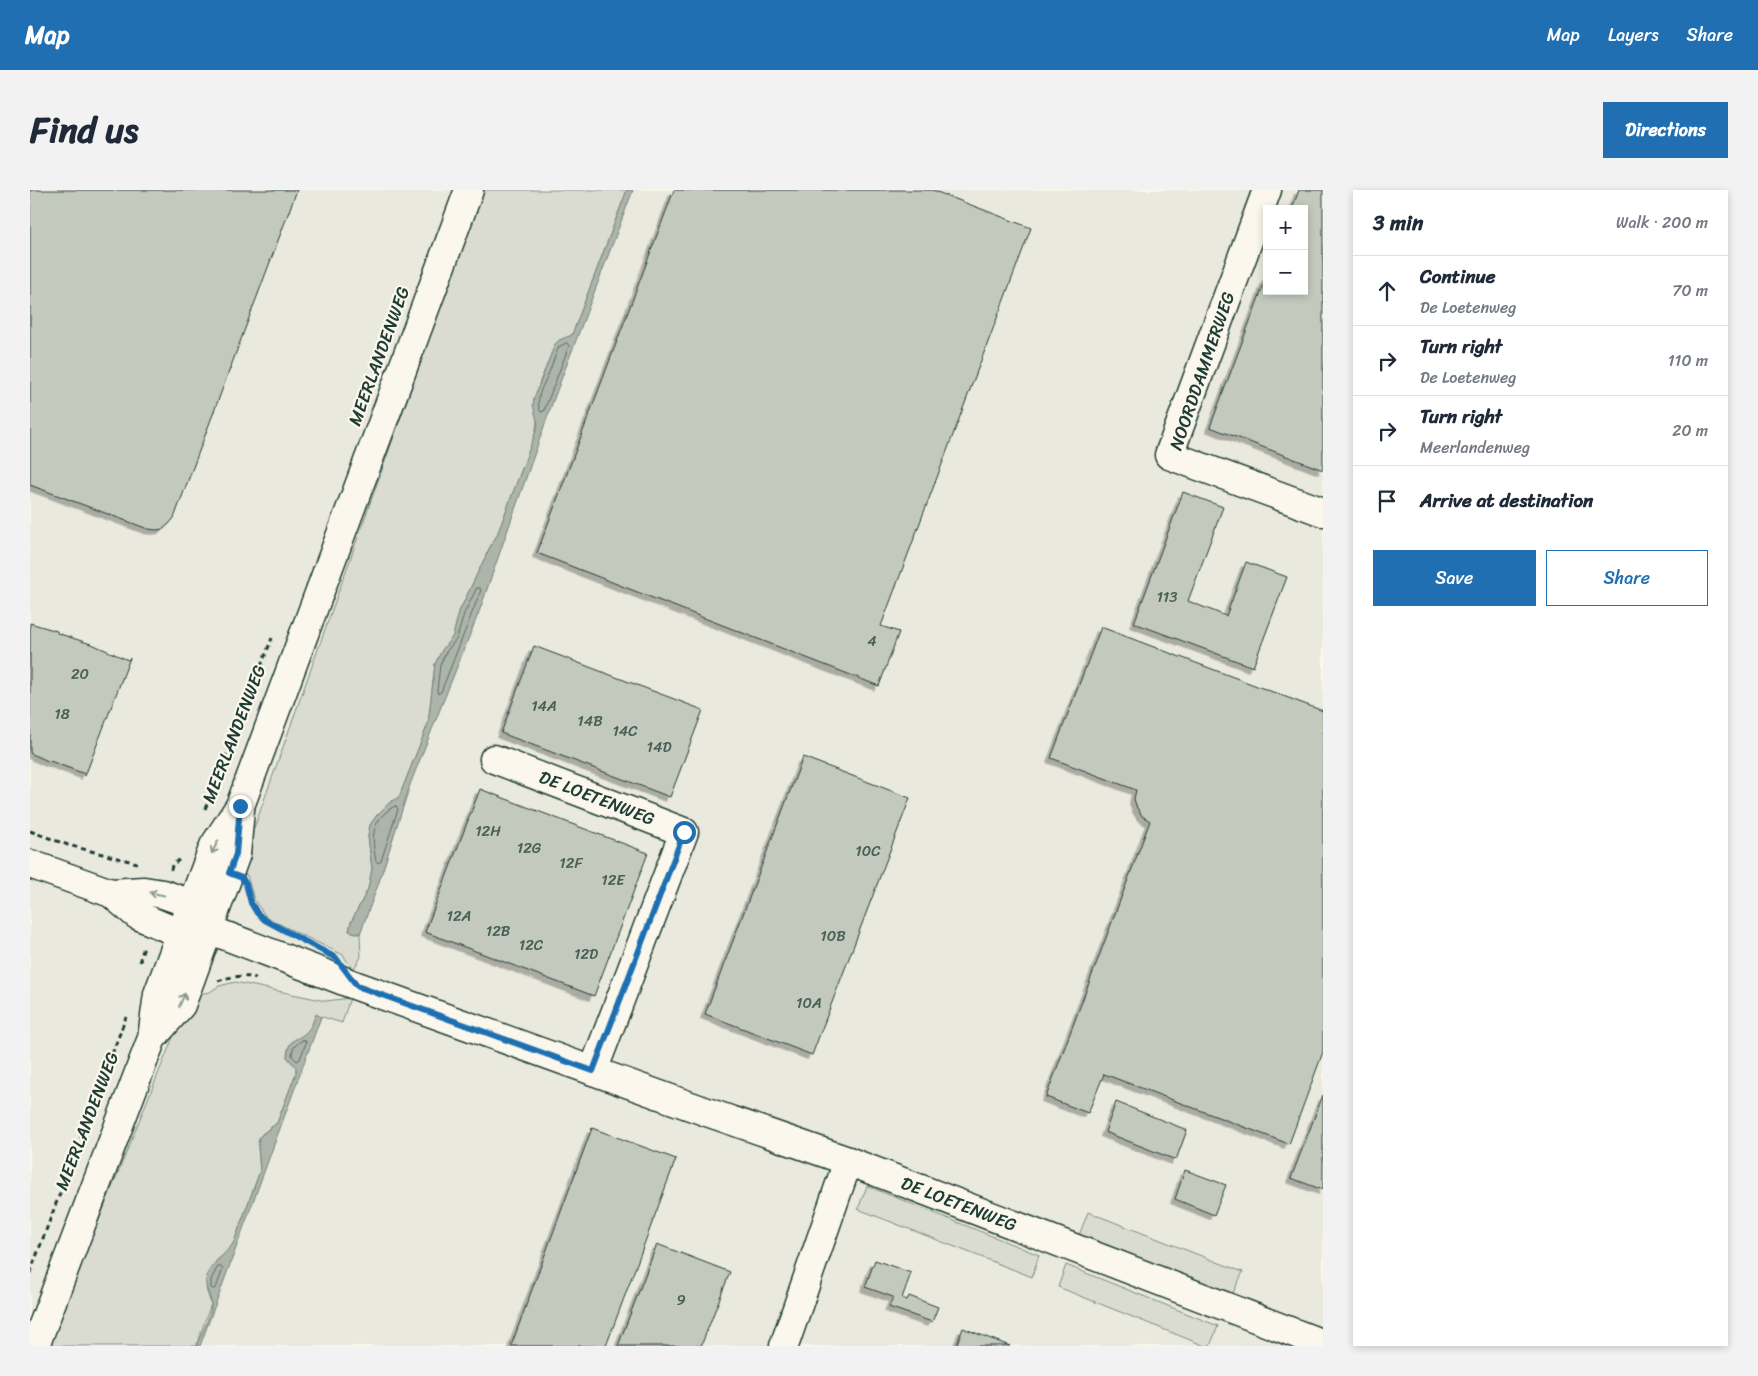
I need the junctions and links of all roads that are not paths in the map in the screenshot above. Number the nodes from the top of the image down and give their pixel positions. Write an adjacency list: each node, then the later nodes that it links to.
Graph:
1 (469, 190): 6 (street, MEERLANDENWEG)
2 (1267, 190): 3 (street, NOORDDAMMERWEG)
3 (1323, 512)
4 (494, 759): 12 (street, DE LOETENWEG)
5 (30, 864): 7 (street)
6 (207, 864): 8 (street, MEERLANDENWEG, one-way to 8); 9 (street, MEERLANDENWEG)
7 (111, 893): 8 (street, one-way to 7); 10 (street)
8 (192, 904): 9 (street); 10 (street, MEERLANDENWEG)
9 (208, 929): 10 (street); 11 (street, MEERLANDENWEG); 12 (street, DE LOETENWEG)
10 (181, 934): 11 (street, MEERLANDENWEG)
11 (165, 978): 15 (street, MEERLANDENWEG)
12 (593, 1071): 13 (street, DE LOETENWEG)
13 (848, 1161): 14 (street, DE LOETENWEG); 16 (street)
14 (1323, 1344)
15 (35, 1346)
16 (784, 1346)

